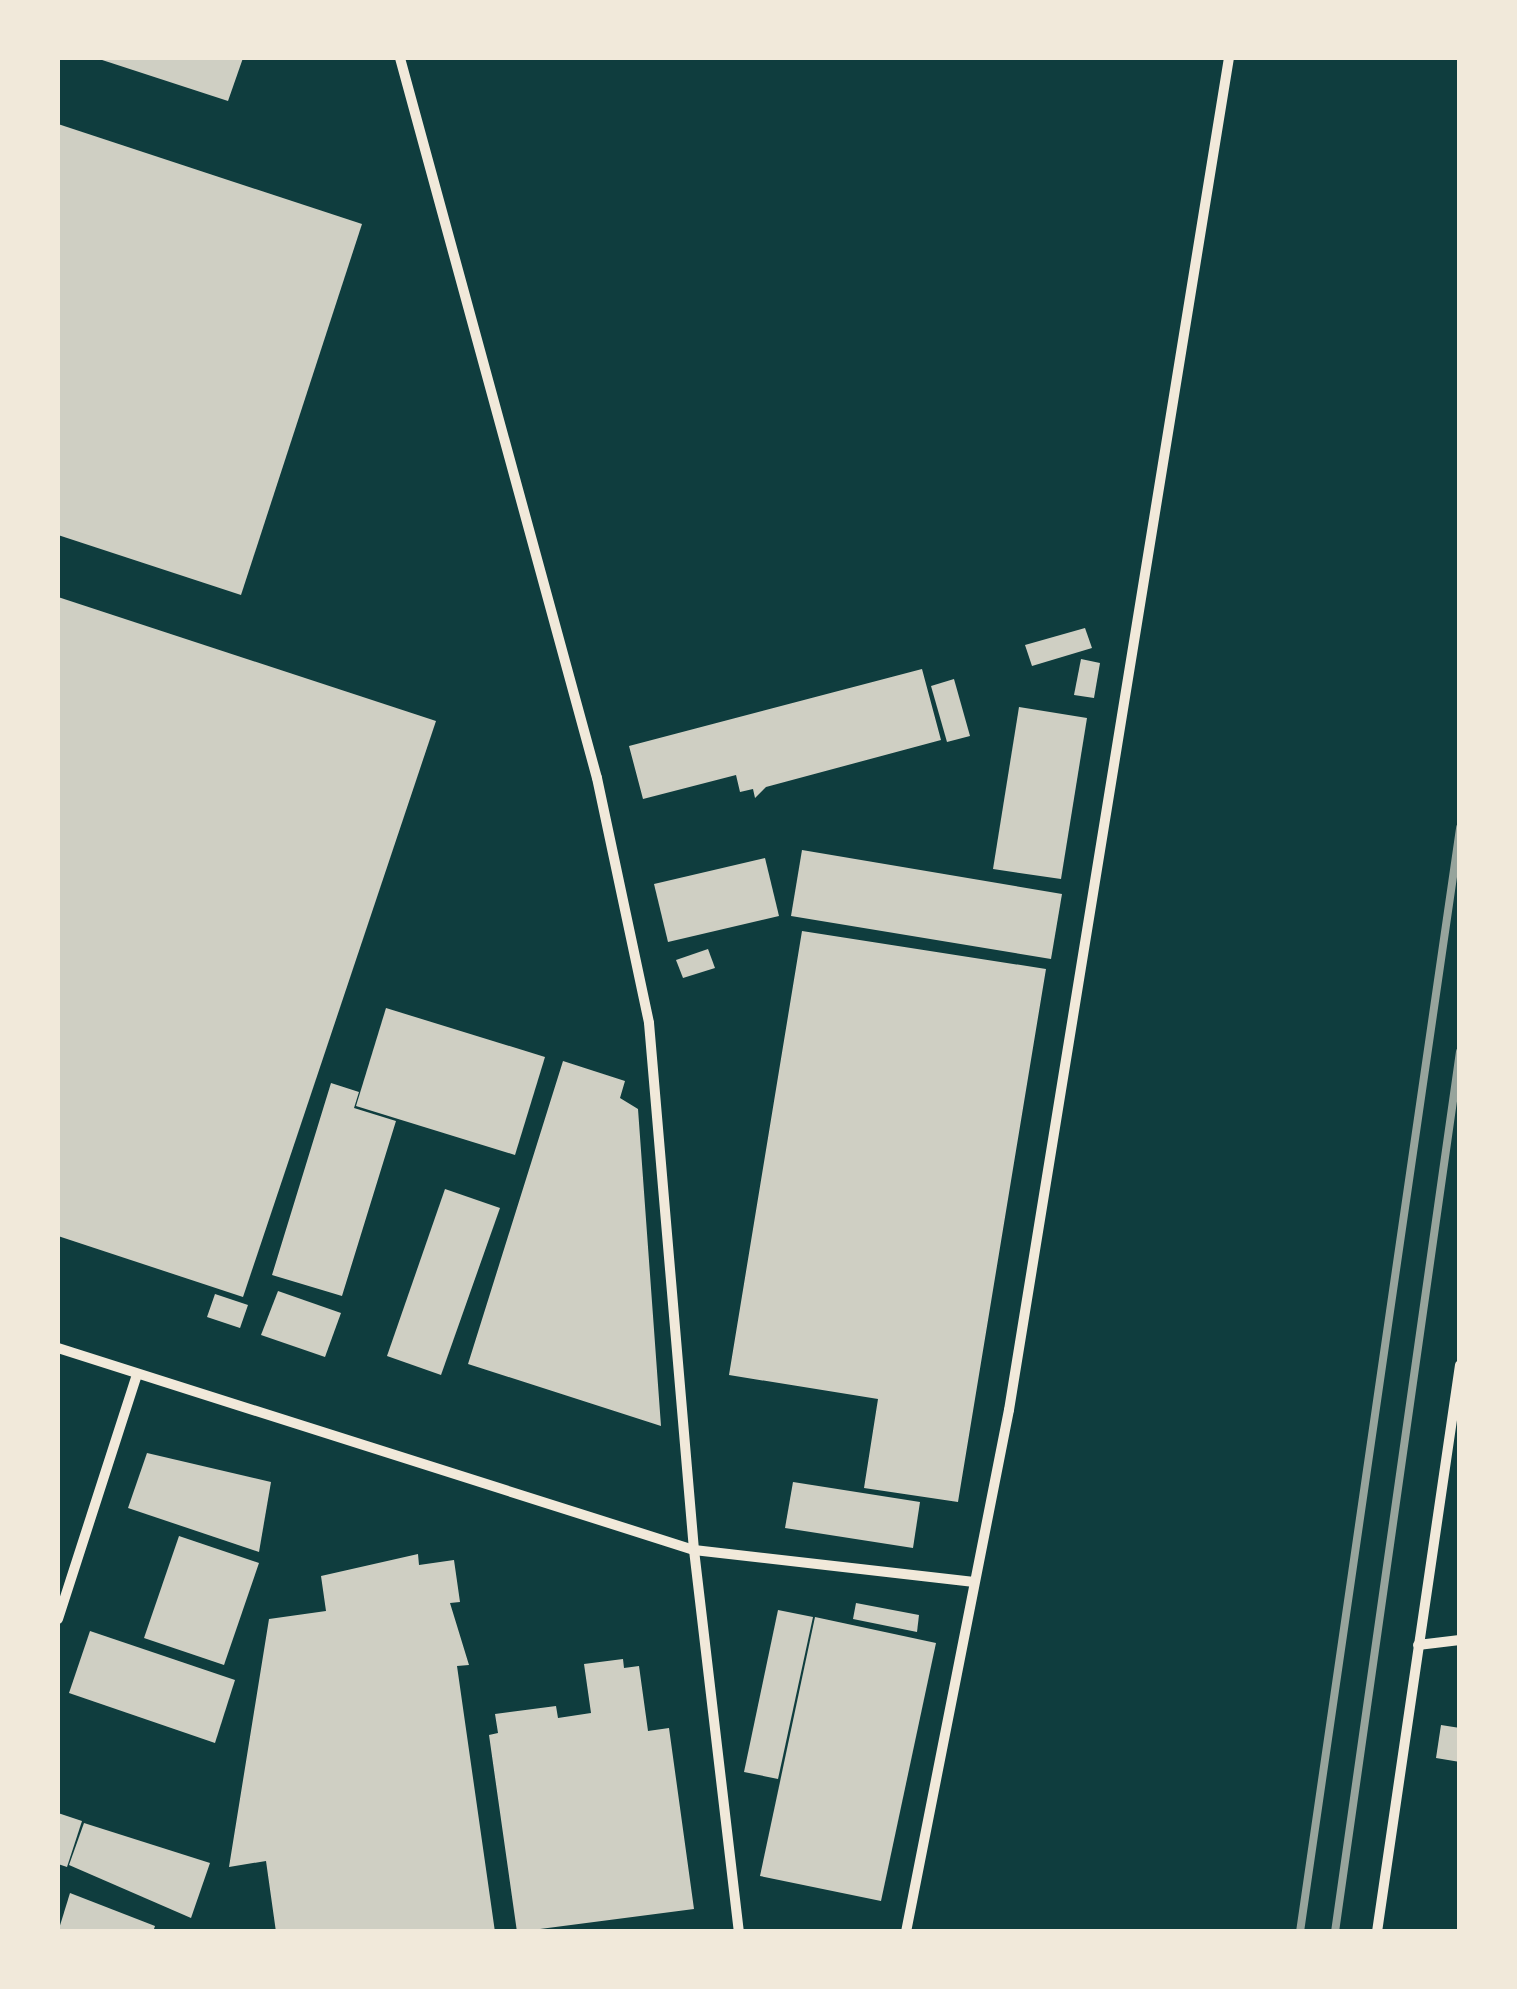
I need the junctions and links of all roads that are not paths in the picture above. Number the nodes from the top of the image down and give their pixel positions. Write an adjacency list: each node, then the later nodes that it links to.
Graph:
1 (400, 58): 6 (street)
2 (1229, 58): 7 (street)
3 (58, 1348): 5 (street)
4 (1460, 1365): 10 (street)
5 (137, 1374): 6 (street); 8 (street)
6 (694, 1550): 7 (street); 11 (street)
7 (974, 1582): 12 (street)
8 (58, 1619)
9 (1460, 1640): 10 (street)
10 (1418, 1645): 13 (street)
11 (739, 1932)
12 (906, 1932)
13 (1376, 1932)

